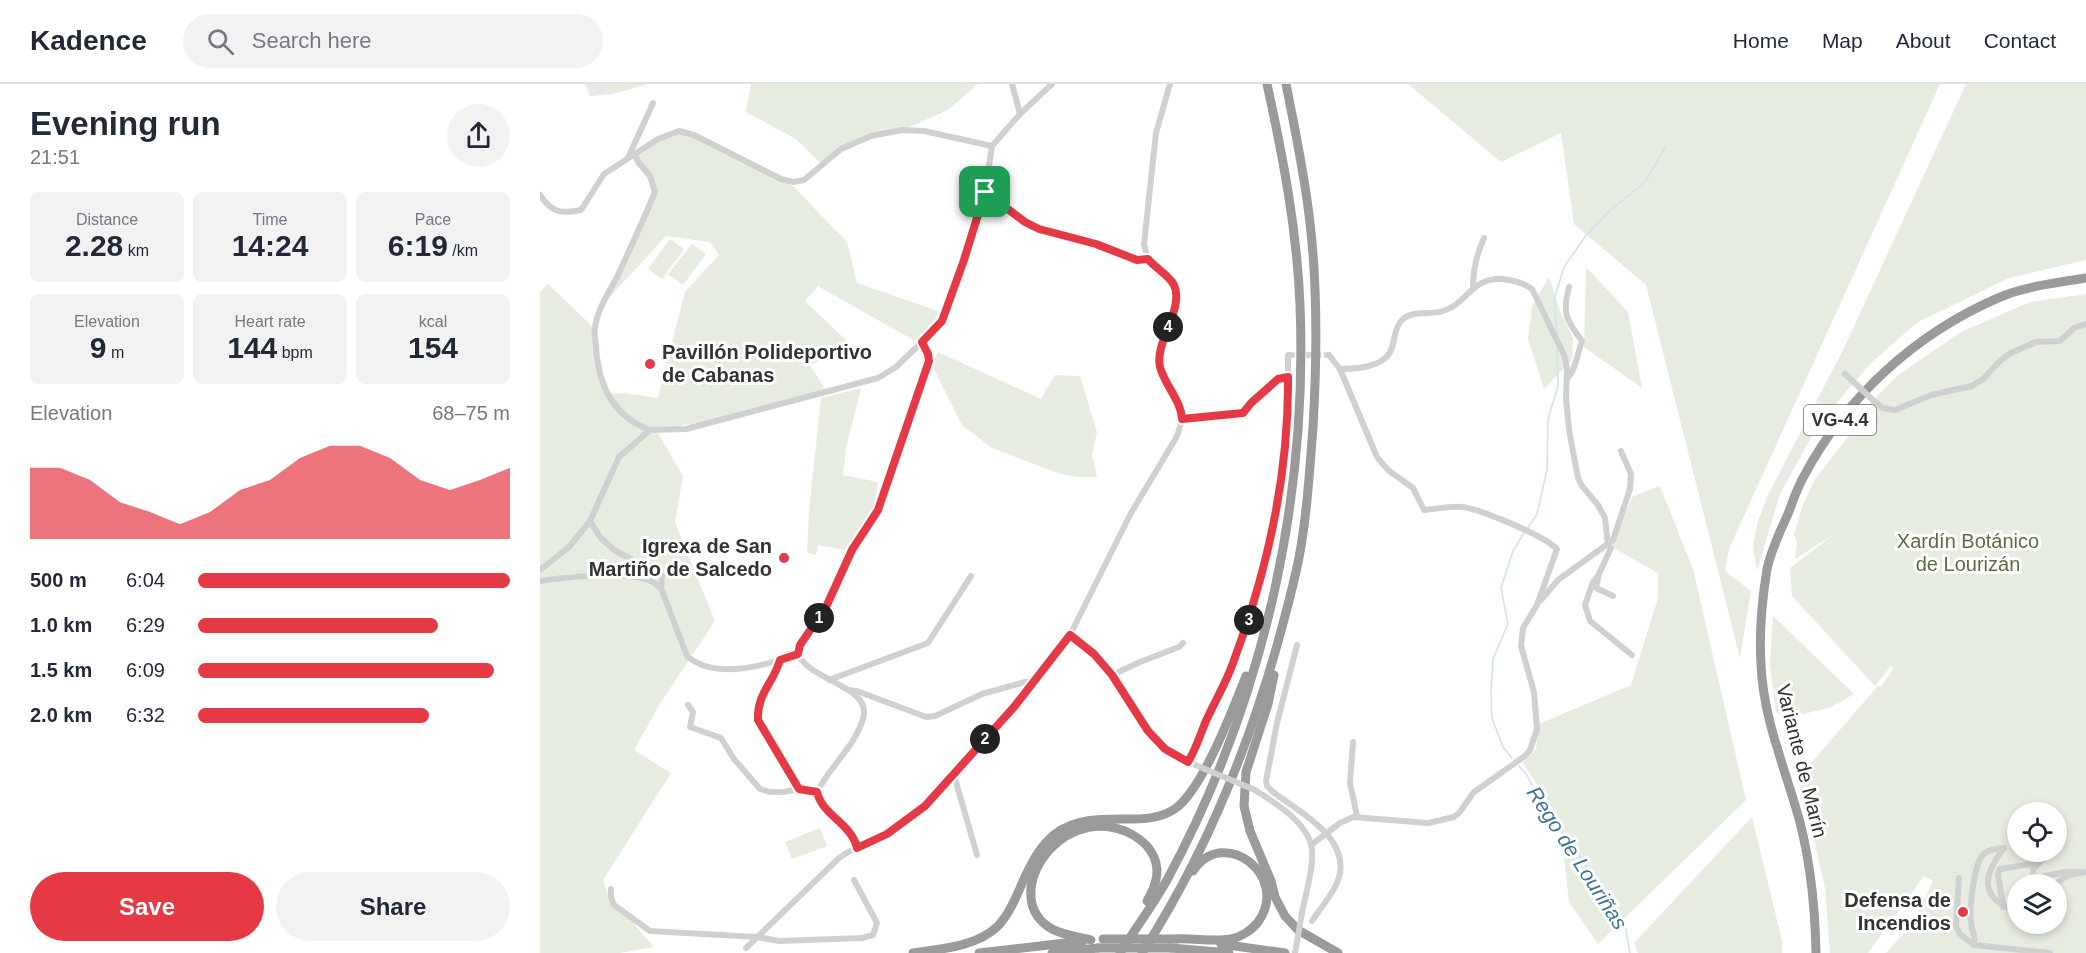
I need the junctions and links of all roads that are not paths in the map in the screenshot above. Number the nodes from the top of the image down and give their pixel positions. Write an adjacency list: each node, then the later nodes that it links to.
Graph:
1 (1012, 84): 7 (street)
2 (1052, 84): 7 (street)
3 (1170, 84): 14 (street)
4 (1268, 84): 39 (highway)
5 (1286, 84): 36 (highway)
6 (653, 103): 10 (street)
7 (1020, 114): 8 (street)
8 (992, 146): 9 (street); 11 (street)
9 (635, 154): 10 (street); 27 (street)
10 (627, 159): 12 (street)
11 (985, 192): 14 (street); 19 (street)
12 (540, 195)
13 (1484, 238): 17 (street)
14 (1148, 259): 26 (street)
15 (2086, 278): 88 (highway, Variante de Marín / VG-4.4)
16 (1569, 287): 25 (street)
17 (1473, 288): 22 (street); 25 (street)
18 (2086, 324): 23 (street, bridge)
19 (922, 342): 27 (street); 43 (street)
20 (1292, 354): 24 (street)
21 (1329, 355): 22 (street)
22 (1340, 369): 38 (street)
23 (1845, 374)
24 (1288, 377): 26 (street); 52 (street)
25 (1568, 378): 30 (street)
26 (1182, 419): 40 (street)
27 (650, 430): 29 (street)
28 (1621, 451): 30 (street)
29 (590, 521): 31 (street); 35 (street)
30 (1608, 545): 32 (street); 38 (street)
31 (540, 570)
32 (1599, 574): 37 (street); 44 (street)
33 (971, 576): 47 (street)
34 (540, 581): 35 (street)
35 (662, 588): 45 (street)
36 (1292, 591): 67 (highway); 87 (highway)
37 (1613, 596)
38 (1537, 605): 56 (street)
39 (1266, 630): 78 (highway); 82 (highway)
40 (1070, 635): 46 (street); 48 (street)
41 (1183, 643): 46 (street)
42 (1297, 645): 57 (street)
43 (798, 654): 45 (street); 47 (street)
44 (1632, 655)
45 (780, 660): 54 (street)
46 (1112, 675): 52 (street)
47 (829, 680): 49 (street)
48 (1033, 682): 49 (street); 53 (street)
49 (849, 690): 55 (street)
50 (688, 705): 54 (street)
51 (1353, 742): 56 (street)
52 (1188, 762): 58 (street, bridge)
53 (954, 775): 59 (street); 60 (street)
54 (799, 789): 55 (street)
55 (817, 792): 59 (street)
56 (1357, 816): 57 (street)
57 (1326, 833): 58 (street); 70 (street)
58 (1311, 845): 86 (street, bridge)
59 (857, 848): 71 (street)
60 (977, 855)
61 (2037, 863): 62 (street); 68 (street)
62 (2083, 872): 63 (street)
63 (2067, 876)
64 (1959, 878): 74 (street)
65 (854, 880): 71 (street)
66 (611, 889): 71 (street)
67 (1174, 901): 73 (highway); 83 (highway)
68 (2003, 907): 69 (street); 74 (street)
69 (2007, 908)
70 (1312, 921)
71 (757, 938): 75 (street)
72 (1092, 940): 73 (highway, bridge); 79 (highway); 82 (highway)
73 (1176, 942): 76 (highway, bridge); 77 (highway); 85 (highway)
74 (1974, 945): 89 (street)
75 (746, 948)
76 (1085, 949): 80 (highway); 81 (highway)
77 (1200, 951): 84 (highway)
78 (913, 953)
79 (979, 953)
80 (1052, 953)
81 (1070, 953)
82 (1119, 953)
83 (1142, 953)
84 (1228, 953)
85 (1285, 953)
86 (1295, 953)
87 (1338, 953)
88 (1816, 953)
89 (2050, 953)

